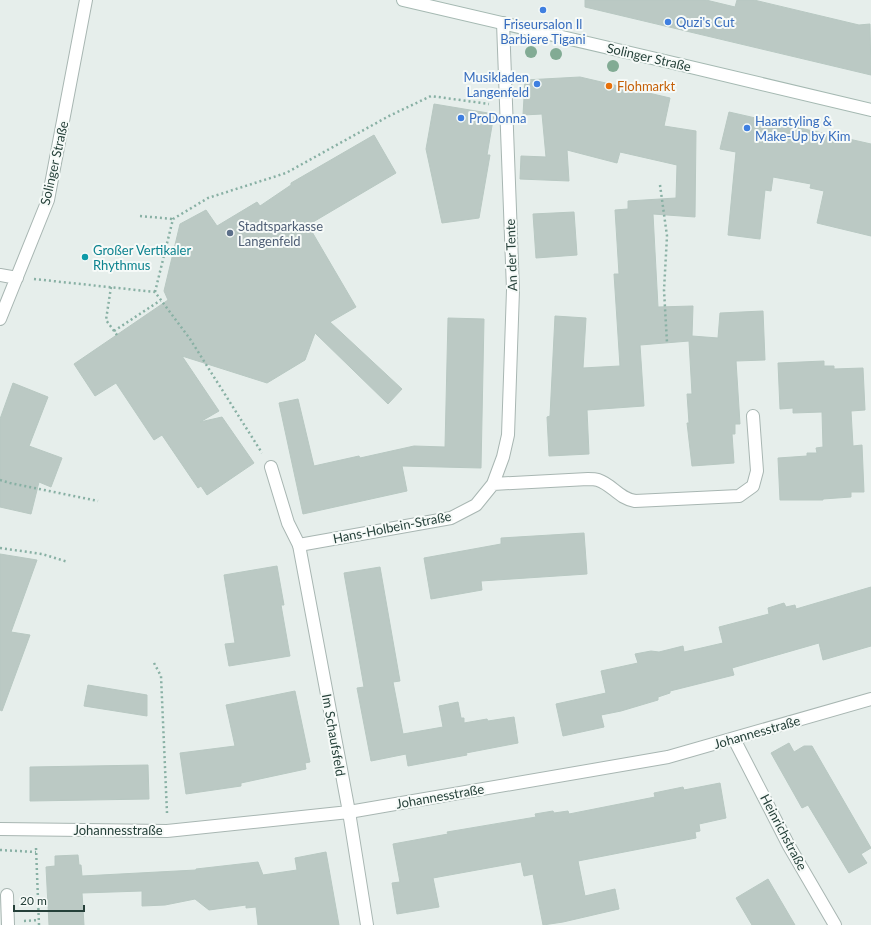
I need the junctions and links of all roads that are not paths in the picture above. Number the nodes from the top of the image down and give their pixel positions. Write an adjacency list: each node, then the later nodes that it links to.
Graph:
1 (86, 0): 6 (street, Solinger Straße)
2 (403, 0): 3 (street, Solinger Straße)
3 (503, 23): 4 (street, Solinger Straße); 10 (street, An der Tente)
4 (871, 110)
5 (0, 275): 6 (street)
6 (17, 278): 7 (street, Solinger Straße)
7 (0, 319)
8 (753, 416): 10 (street)
9 (271, 467): 11 (street, Im Schaufsfeld)
10 (492, 484): 11 (street, Hans-Holbein-Straße)
11 (299, 545): 14 (street, Im Schaufsfeld)
12 (871, 699): 13 (street, Johannesstraße)
13 (734, 739): 14 (street, Johannesstraße); 19 (street, Heinrichstraße)
14 (349, 812): 15 (street, Johannesstraße); 18 (street, Im Schaufsfeld)
15 (0, 829)
16 (7, 895): 17 (street)
17 (8, 925)
18 (367, 925)
19 (835, 925)

